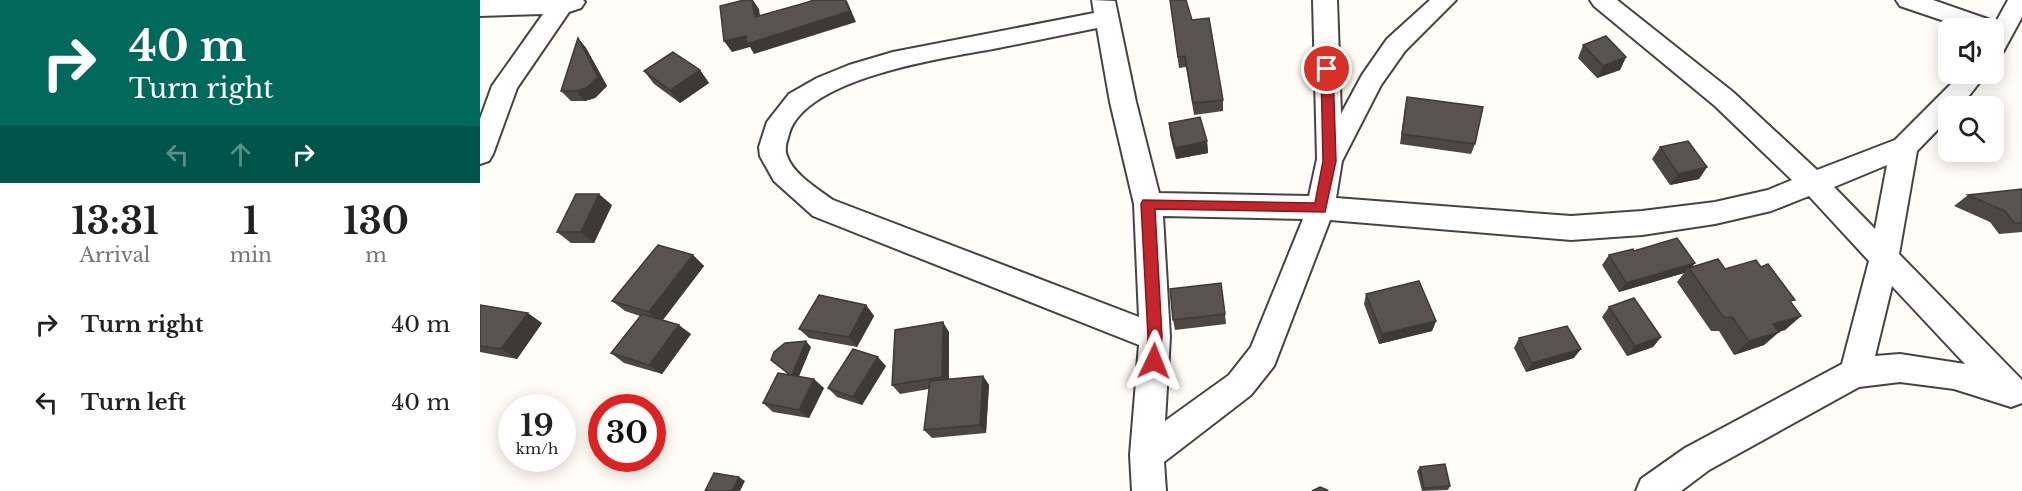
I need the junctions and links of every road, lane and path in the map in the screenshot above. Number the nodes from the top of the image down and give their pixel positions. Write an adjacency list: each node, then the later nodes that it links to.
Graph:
1 (1325, 0): 14 (street)
2 (1444, 0): 14 (street)
3 (1602, 0): 15 (street)
4 (1908, 0): 9 (street)
5 (2020, 0): 10 (street)
6 (569, 2): 7 (street); 12 (street)
7 (480, 8)
8 (1105, 9): 16 (street); 19 (street)
9 (1953, 18)
10 (2004, 22)
11 (1967, 84): 13 (street)
12 (483, 141)
13 (1904, 147): 15 (street); 18 (street)
14 (1329, 161): 17 (street)
15 (1814, 184): 17 (street); 18 (street)
16 (1148, 204): 17 (street); 19 (street)
17 (1321, 208): 22 (street)
18 (1884, 259): 20 (street); 21 (street)
19 (1155, 337): 22 (street)
20 (1855, 373): 21 (street); 24 (street)
21 (2017, 398)
22 (1148, 455): 23 (street)
23 (1149, 491)
24 (1653, 491)

